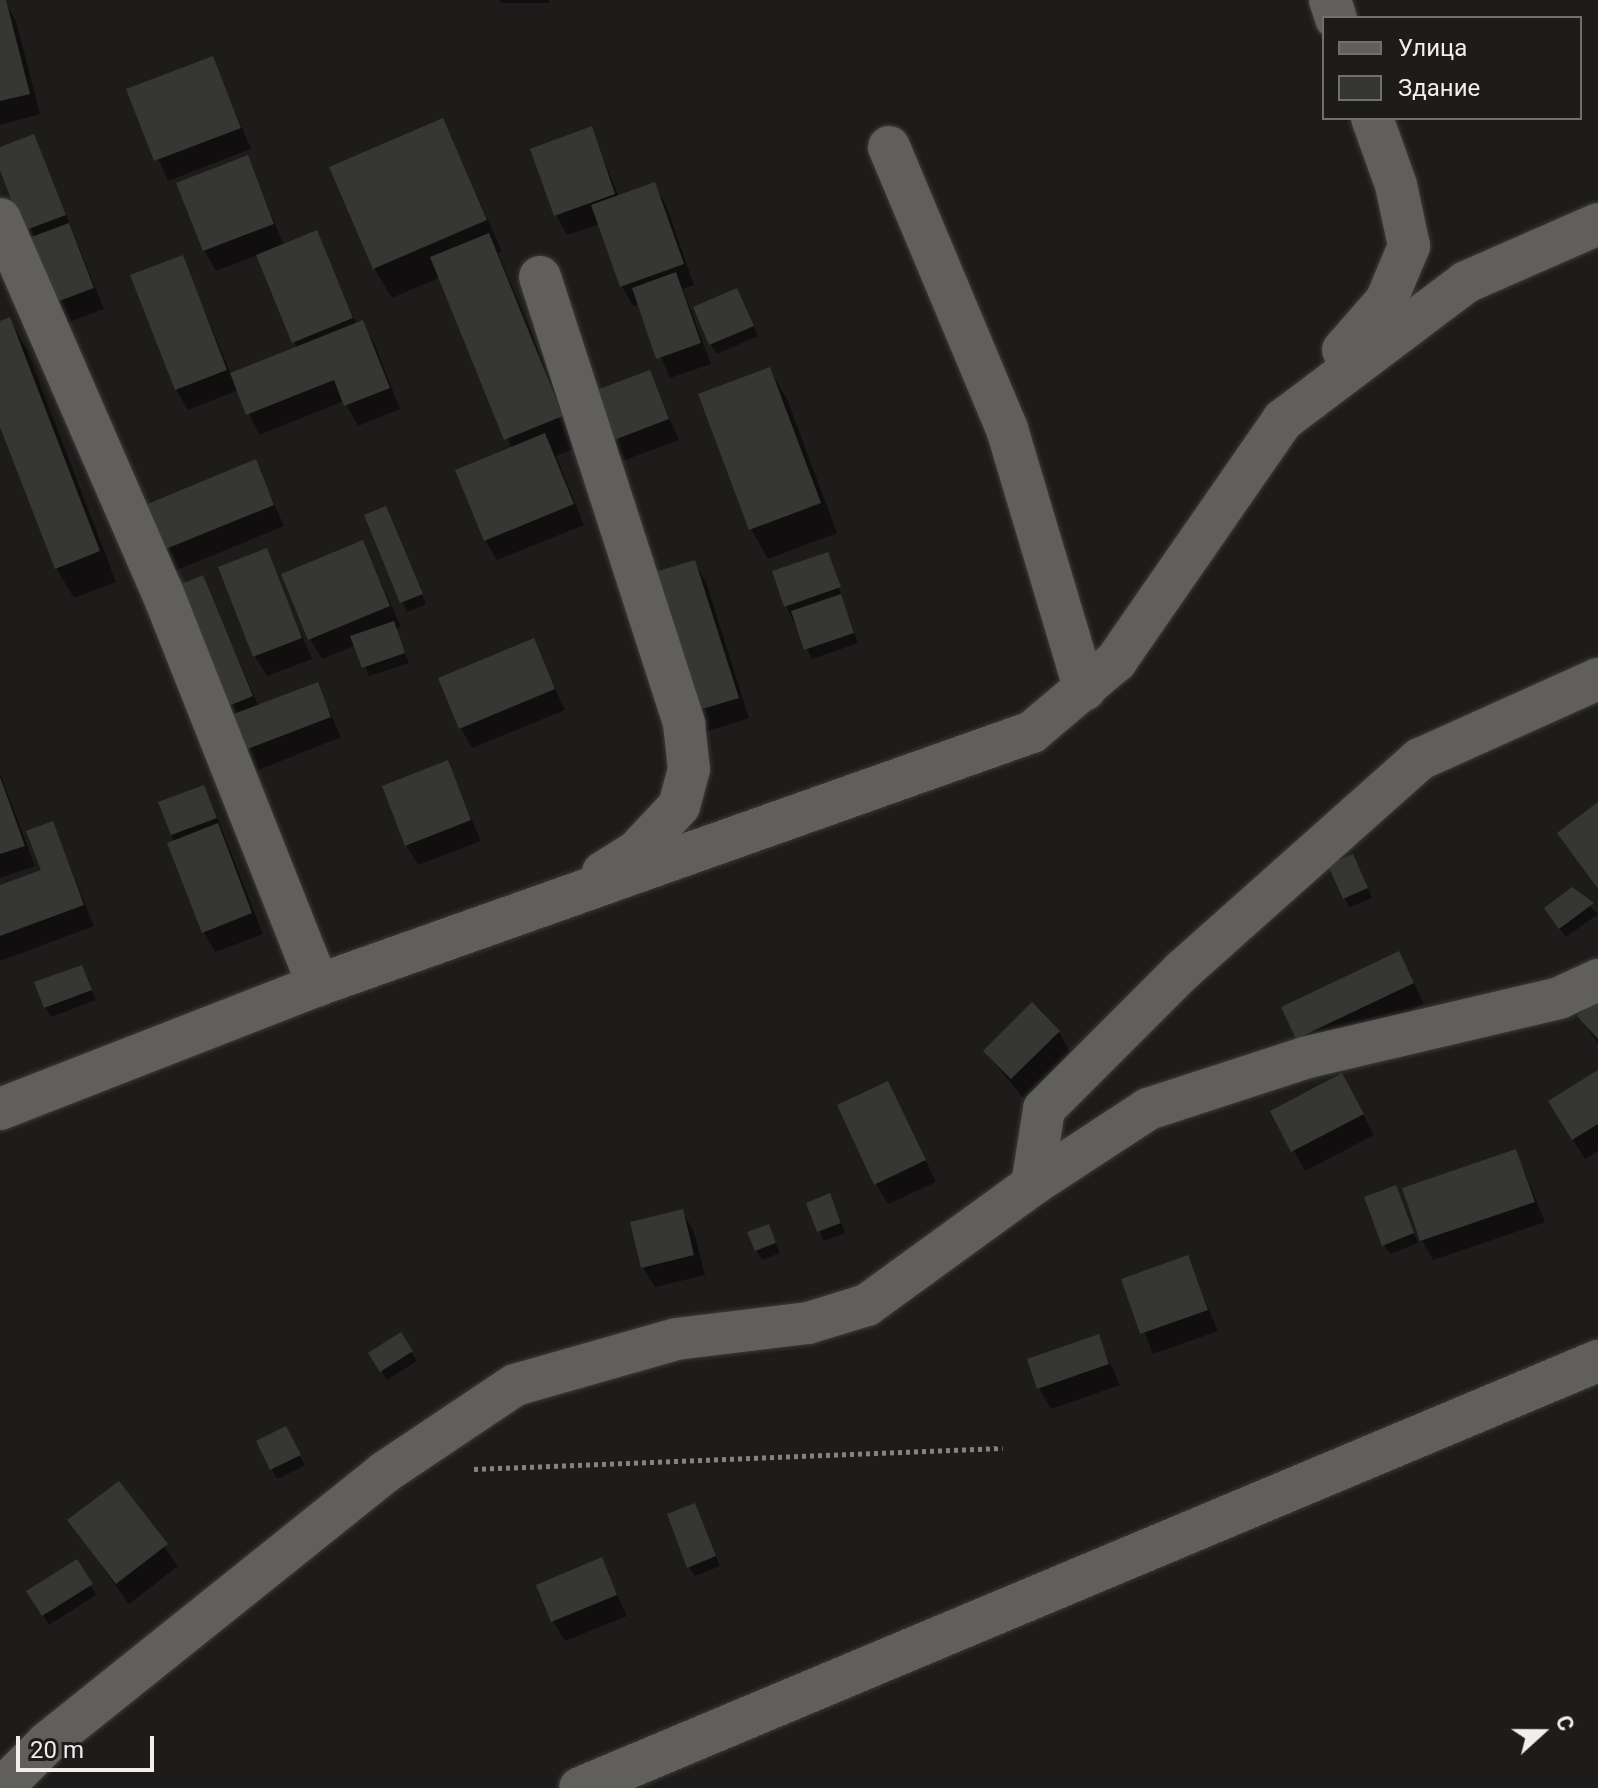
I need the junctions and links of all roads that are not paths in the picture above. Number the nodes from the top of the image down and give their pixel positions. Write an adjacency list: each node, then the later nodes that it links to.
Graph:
1 (1373, 120): 6 (street)
2 (889, 147): 8 (street)
3 (0, 219): 11 (street)
4 (1598, 224): 6 (street)
5 (540, 277): 9 (street)
6 (1283, 420): 8 (street)
7 (1598, 679): 13 (street)
8 (1085, 690): 9 (street)
9 (543, 909): 11 (street)
10 (1598, 980): 13 (street)
11 (318, 985): 12 (street)
12 (0, 1109)
13 (1032, 1185): 15 (street)
14 (1598, 1361): 16 (street)
15 (2, 1788)
16 (580, 1788)

